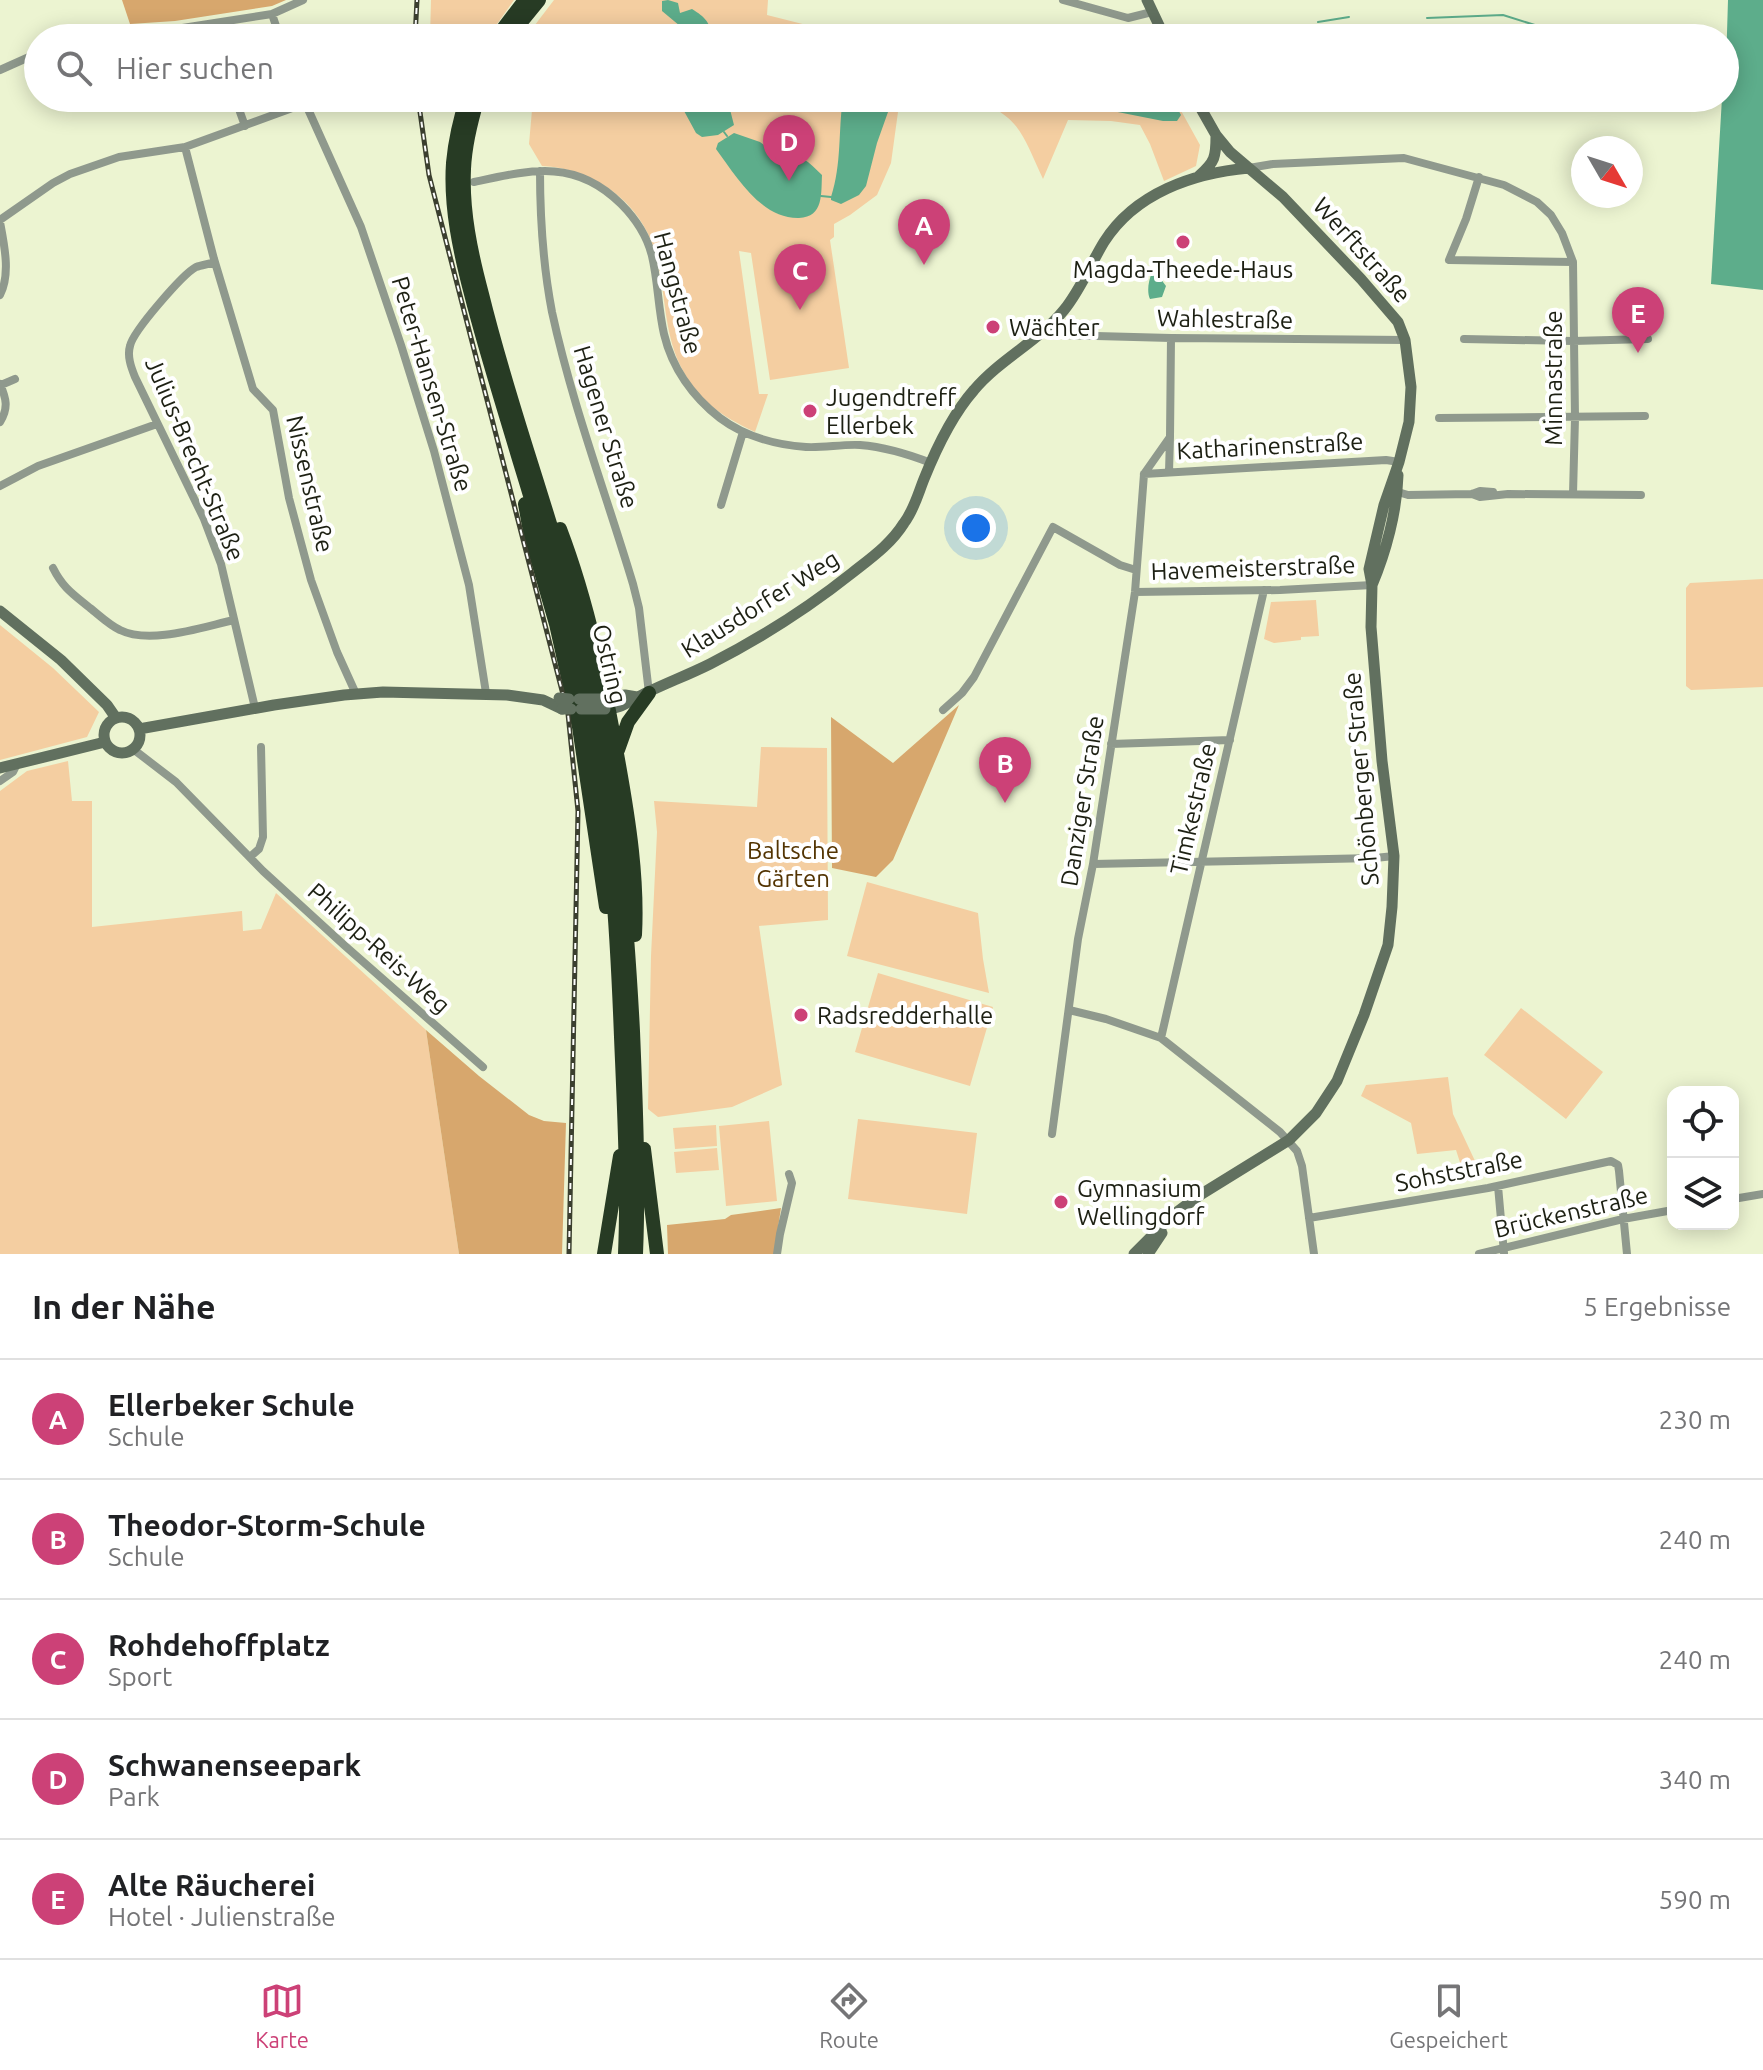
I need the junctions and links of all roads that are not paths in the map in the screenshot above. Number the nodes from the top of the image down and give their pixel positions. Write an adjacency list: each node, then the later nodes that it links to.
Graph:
1 (303, 0): 7 (street)
2 (525, 0): 10 (highway)
3 (539, 0): 11 (highway)
4 (1063, 0): 6 (street)
5 (1147, 0): 6 (street)
6 (1152, 12): 12 (street)
7 (272, 14): 8 (street); 9 (street)
8 (208, 24)
9 (275, 24)
10 (507, 24)
11 (519, 24)
12 (1158, 24)
13 (24, 59): 14 (street)
14 (0, 70)
15 (240, 112): 21 (street)
16 (278, 112): 21 (street)
17 (309, 112): 65 (street, Peter-Hansen-Straße)
18 (462, 112): 51 (highway, Ostring)
19 (474, 112): 51 (highway, Ostring)
20 (1203, 112): 22 (street, Werftstraße)
21 (245, 126): 23 (street)
22 (1216, 135): 24 (street, Werftstraße); 27 (street)
23 (185, 147): 29 (street); 30 (street, Nissenstraße)
24 (1249, 168): 26 (street, Klausdorfer Weg); 27 (street, Klausdorfer Weg); 37 (street, Werftstraße)
25 (540, 171): 28 (street, Hangstraße); 46 (street, Hangstraße); 67 (street, Hagener Straße)
26 (1479, 177): 31 (street, Klausdorfer Weg); 31 (street)
27 (1197, 178): 33 (street, Klausdorfer Weg)
28 (474, 182)
29 (0, 221): 32 (street)
30 (215, 262): 45 (street, Julius-Brecht-Straße); 66 (street, Nissenstraße)
31 (1573, 262): 38 (street, Minnastraße)
32 (0, 295)
33 (1047, 328): 34 (street, Wahlestraße); 49 (street, Klausdorfer Weg)
34 (1171, 338): 37 (street, Wahlestraße); 47 (street)
35 (1464, 339): 38 (street)
36 (1648, 339): 38 (street)
37 (1405, 340): 48 (street, Schönberger Straße)
38 (1573, 341): 43 (street, Minnastraße)
39 (15, 379): 40 (street)
40 (0, 384): 44 (street)
41 (1645, 416): 43 (street)
42 (1439, 418): 43 (street)
43 (1575, 418): 55 (street, Minnastraße)
44 (0, 422)
45 (157, 424): 53 (street); 64 (street, Julius-Brecht-Straße)
46 (743, 432): 49 (street, Hangstraße); 57 (street)
47 (1170, 437): 50 (street); 52 (street)
48 (1399, 462): 50 (street, Katharinenstraße); 54 (street, Schönberger Straße); 60 (street, Schönberger Straße)
49 (931, 463): 67 (street, Klausdorfer Weg)
50 (1169, 472): 52 (street, Katharinenstraße)
51 (529, 474): 68 (highway); 69 (highway); 87 (highway, Ostring)
52 (1144, 474): 59 (street, Danziger Straße)
53 (0, 486)
54 (1398, 492): 55 (street); 60 (street, Schönberger Straße)
55 (1573, 494): 56 (street)
56 (1641, 495)
57 (721, 505)
58 (53, 568): 64 (street)
59 (1136, 570): 62 (street, Danziger Straße); 71 (street)
60 (1372, 585): 61 (street, Havemeisterstraße); 83 (street, Schönberger Straße)
61 (1264, 590): 62 (street, Havemeisterstraße); 74 (street, Timkestraße)
62 (1135, 592): 76 (street, Danziger Straße)
63 (0, 611): 72 (street)
64 (234, 620): 70 (street, Julius-Brecht-Straße)
65 (486, 693): 66 (street, Klausdorfer Weg); 68 (street, Klausdorfer Weg)
66 (356, 694): 70 (street, Klausdorfer Weg)
67 (643, 695): 69 (street, Klausdorfer Weg); 79 (highway)
68 (571, 704): 69 (street, Klausdorfer Weg, bridge); 87 (highway)
69 (606, 704): 79 (highway)
70 (255, 708): 73 (street, Klausdorfer Weg)
71 (943, 710)
72 (116, 718): 73 (street); 75 (street)
73 (139, 729): 78 (street)
74 (1230, 740): 76 (street); 85 (street, Timkestraße)
75 (105, 742): 78 (street); 80 (street)
76 (1111, 744): 86 (street, Danziger Straße)
77 (261, 747): 84 (street)
78 (133, 749): 84 (street, Philipp-Reis-Weg)
79 (617, 754): 87 (highway)
80 (17, 764): 81 (street); 82 (street)
81 (0, 768)
82 (0, 781)
83 (1394, 856): 85 (street); 94 (street, Schönberger Straße)
84 (250, 857): 90 (street, Philipp-Reis-Weg)
85 (1201, 861): 86 (street); 89 (street, Timkestraße)
86 (1093, 864): 88 (street, Danziger Straße)
87 (624, 967): 91 (highway, Ostring); 92 (highway, Ostring)
88 (1069, 1010): 89 (street); 93 (street, Danziger Straße)
89 (1161, 1038): 94 (street)
90 (483, 1067)
91 (636, 1109): 106 (highway, Ostring); 107 (highway)
92 (625, 1134): 104 (highway); 105 (highway, Ostring)
93 (1052, 1134)
94 (1289, 1140): 100 (street, Schönberger Straße); 101 (street)
95 (789, 1174): 108 (street)
96 (1498, 1186): 101 (street, Sohststraße); 102 (street, Sohststraße); 103 (street)
97 (1763, 1194): 98 (street)
98 (1739, 1198)
99 (1667, 1211): 102 (street, Brückenstraße)
100 (1173, 1215): 109 (street, Schönberger Straße); 110 (street, Schönberger Straße)
101 (1309, 1218): 111 (street)
102 (1623, 1219): 103 (street, Brückenstraße); 113 (street)
103 (1504, 1252): 112 (street, Brückenstraße)
104 (604, 1254)
105 (625, 1254)
106 (636, 1254)
107 (657, 1254)
108 (777, 1254)
109 (1134, 1254)
110 (1148, 1254)
111 (1314, 1254)
112 (1479, 1254)
113 (1627, 1254)

